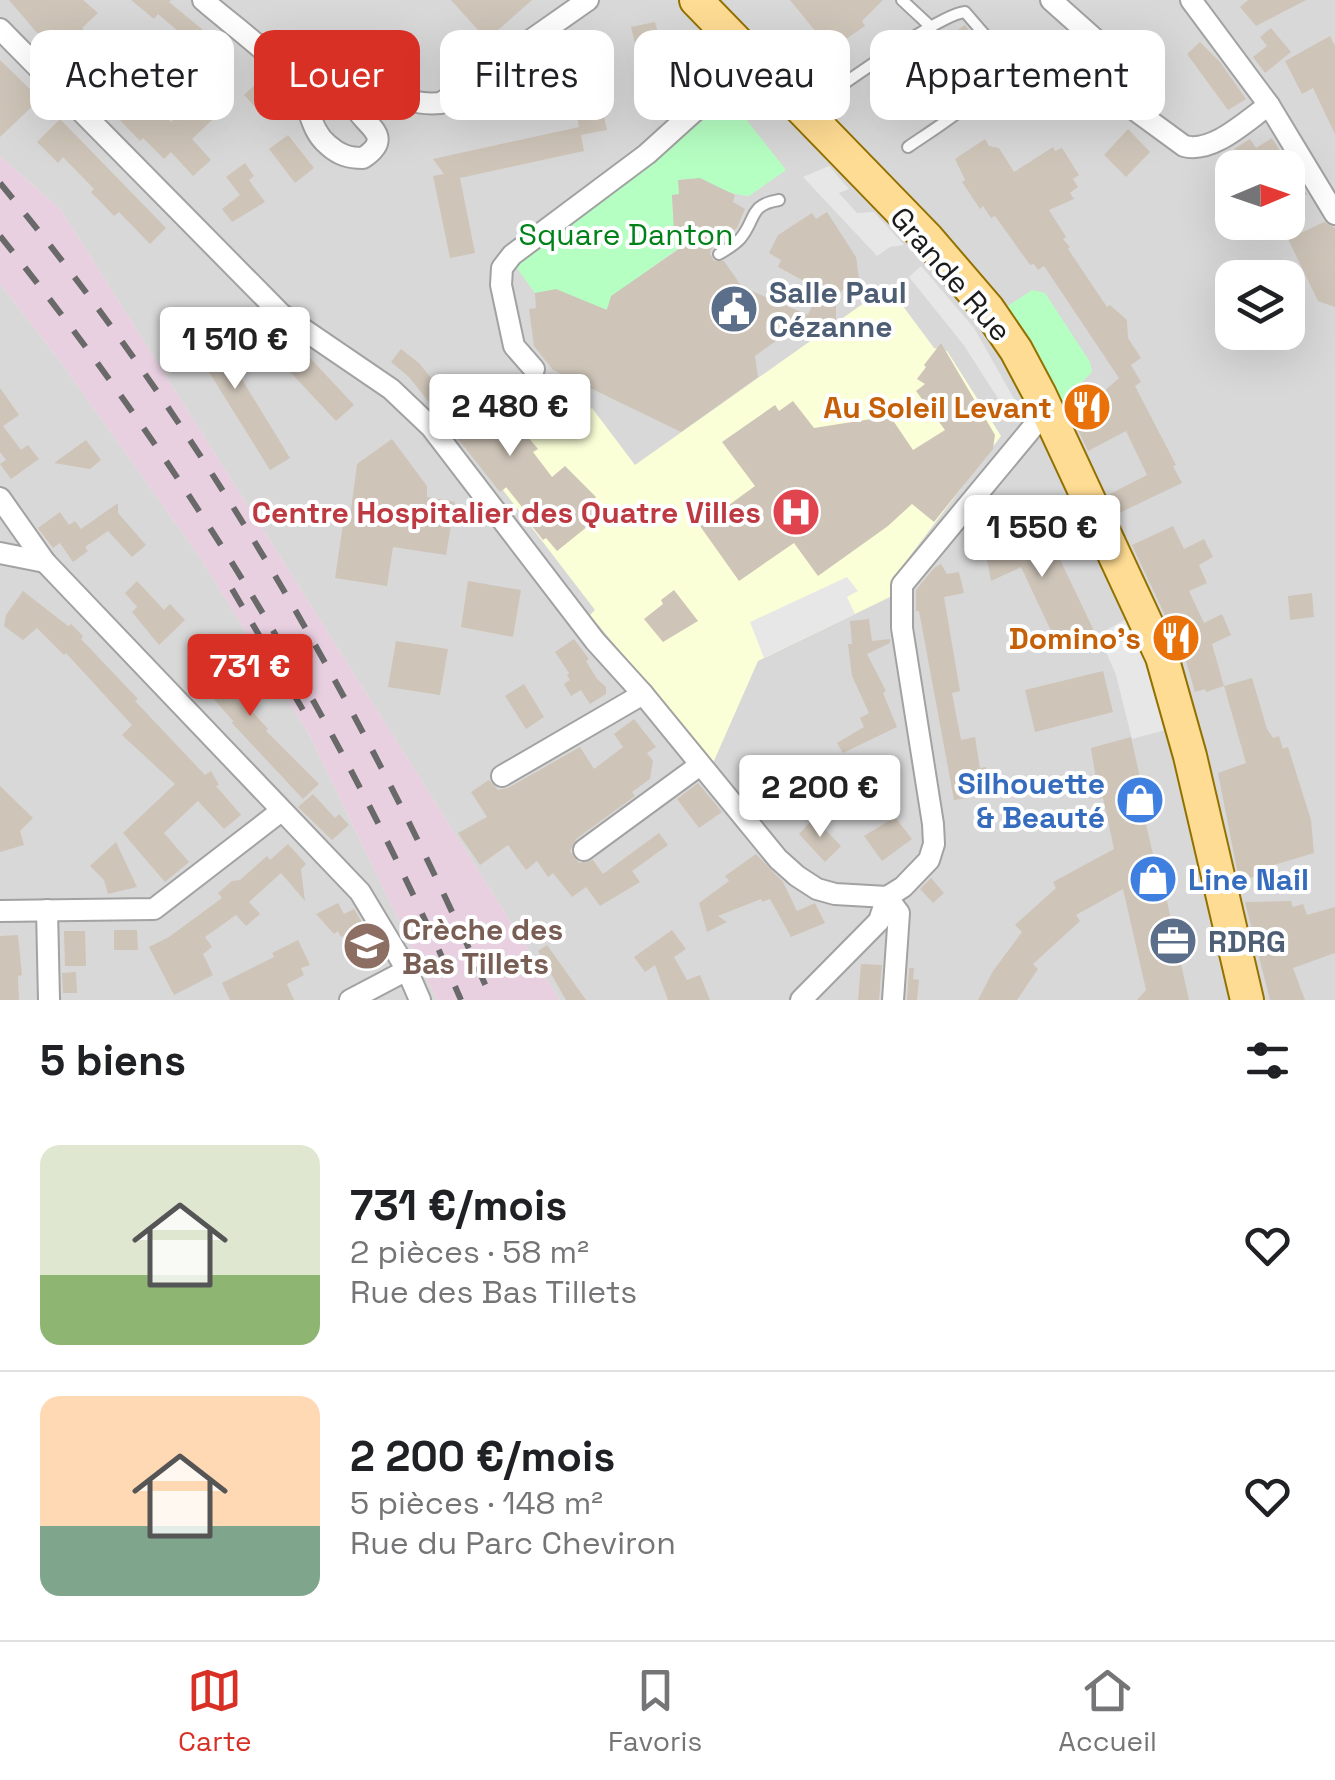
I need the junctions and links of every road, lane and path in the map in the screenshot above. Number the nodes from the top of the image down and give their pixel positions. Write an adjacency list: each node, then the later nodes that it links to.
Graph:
1 (203, 0): 2 (street)
2 (588, 0)
3 (696, 0): 9 (main road, Grande Rue)
4 (902, 0): 7 (lane)
5 (1050, 0): 11 (street)
6 (1191, 0): 11 (street)
7 (931, 28): 10 (lane); 14 (lane)
8 (0, 29): 23 (street)
9 (724, 30)
10 (850, 81)
11 (1269, 105): 16 (street)
12 (685, 120): 18 (street)
13 (810, 120): 19 (main road, Grande Rue)
14 (908, 147)
15 (779, 200): 17 (lane)
16 (1335, 214)
17 (720, 254)
18 (534, 369)
19 (1047, 410): 28 (street); 37 (main road, Grande Rue)
20 (0, 498): 22 (street)
21 (0, 553): 22 (street)
22 (45, 562): 26 (street)
23 (643, 694): 24 (street); 25 (street)
24 (700, 765): 27 (street); 28 (street)
25 (502, 776)
26 (281, 812): 30 (street); 31 (street)
27 (584, 850)
28 (887, 896): 35 (street); 36 (street)
29 (0, 910): 30 (street)
30 (47, 910): 32 (street)
31 (407, 970): 33 (street); 34 (street)
32 (49, 1000)
33 (350, 1000)
34 (420, 1000)
35 (801, 1000)
36 (893, 1000)
37 (1247, 1000)

